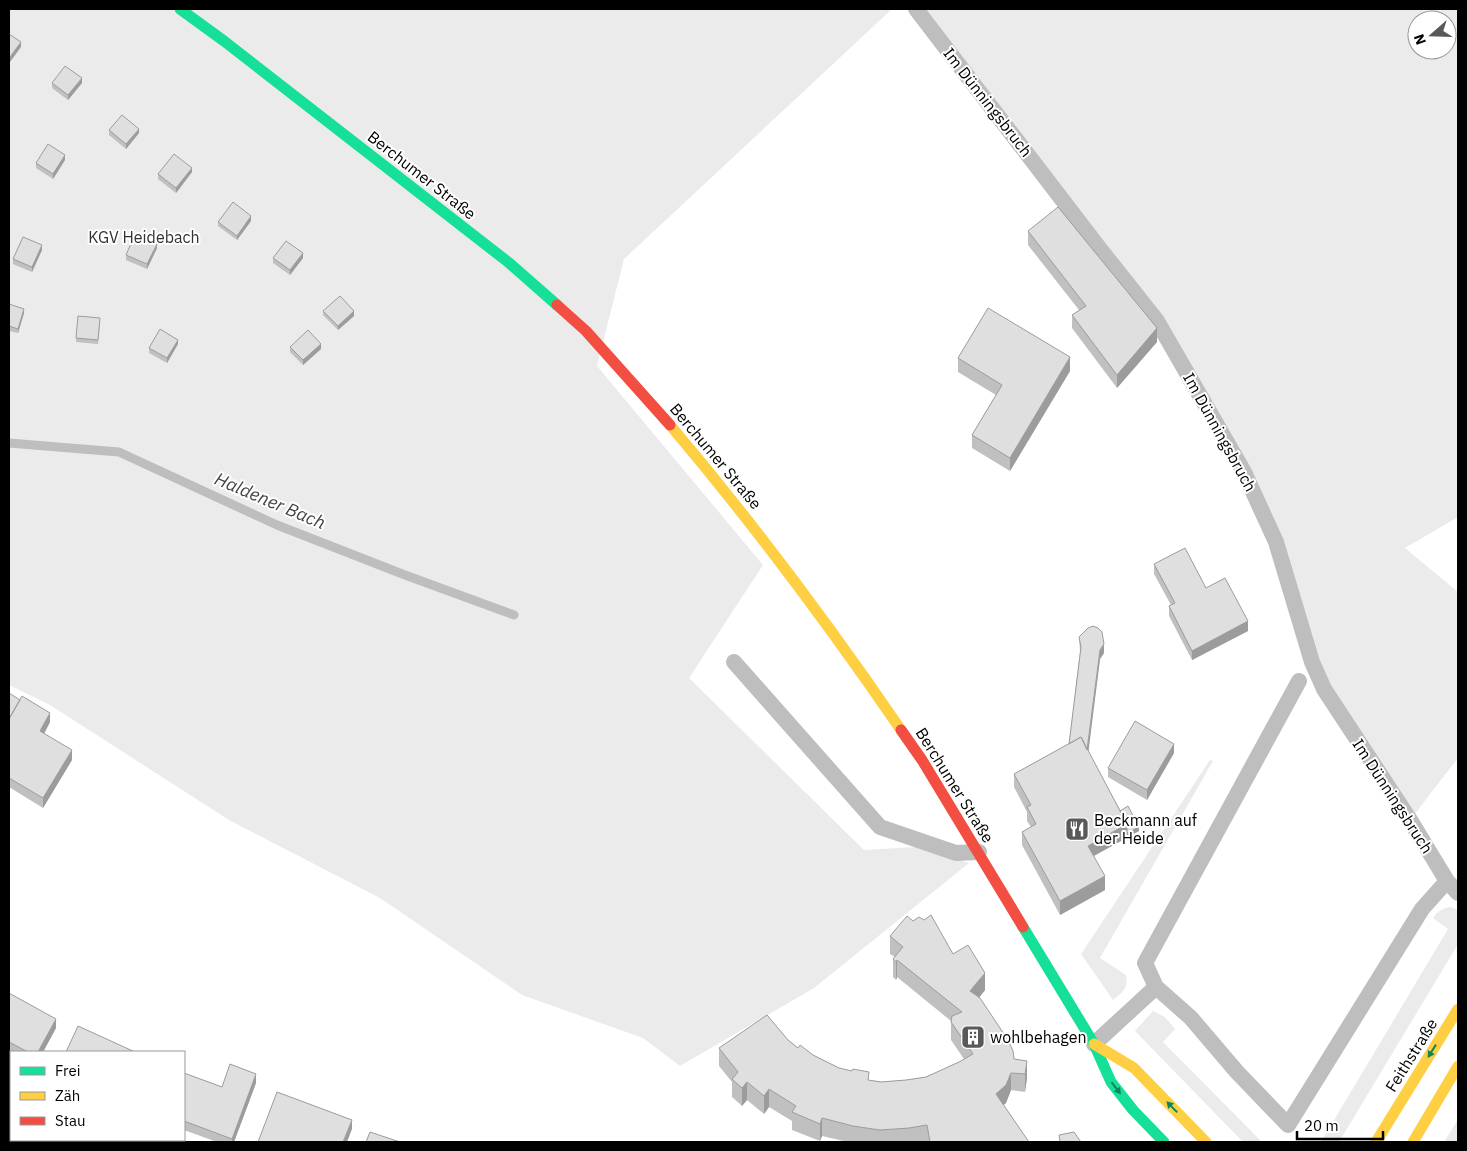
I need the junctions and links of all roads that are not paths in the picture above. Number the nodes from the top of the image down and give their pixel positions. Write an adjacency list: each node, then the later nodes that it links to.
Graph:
1 (180, 9): 5 (main road, Berchumer Straße)
2 (916, 9): 6 (lane, Im Dünningsbruch)
3 (734, 662): 5 (lane)
4 (1299, 681): 7 (lane)
5 (978, 852): 9 (main road, Berchumer Straße)
6 (1453, 887): 7 (lane)
7 (1156, 987): 9 (lane)
8 (1458, 1010): 13 (main road, Feithstraße, one-way to 13)
9 (1094, 1044): 11 (main road, Berchumer Straße, one-way to 11); 12 (main road, Berchumer Straße, one-way to 9)
10 (1458, 1066): 14 (main road)
11 (1164, 1142)
12 (1206, 1142)
13 (1376, 1142)
14 (1413, 1142)

